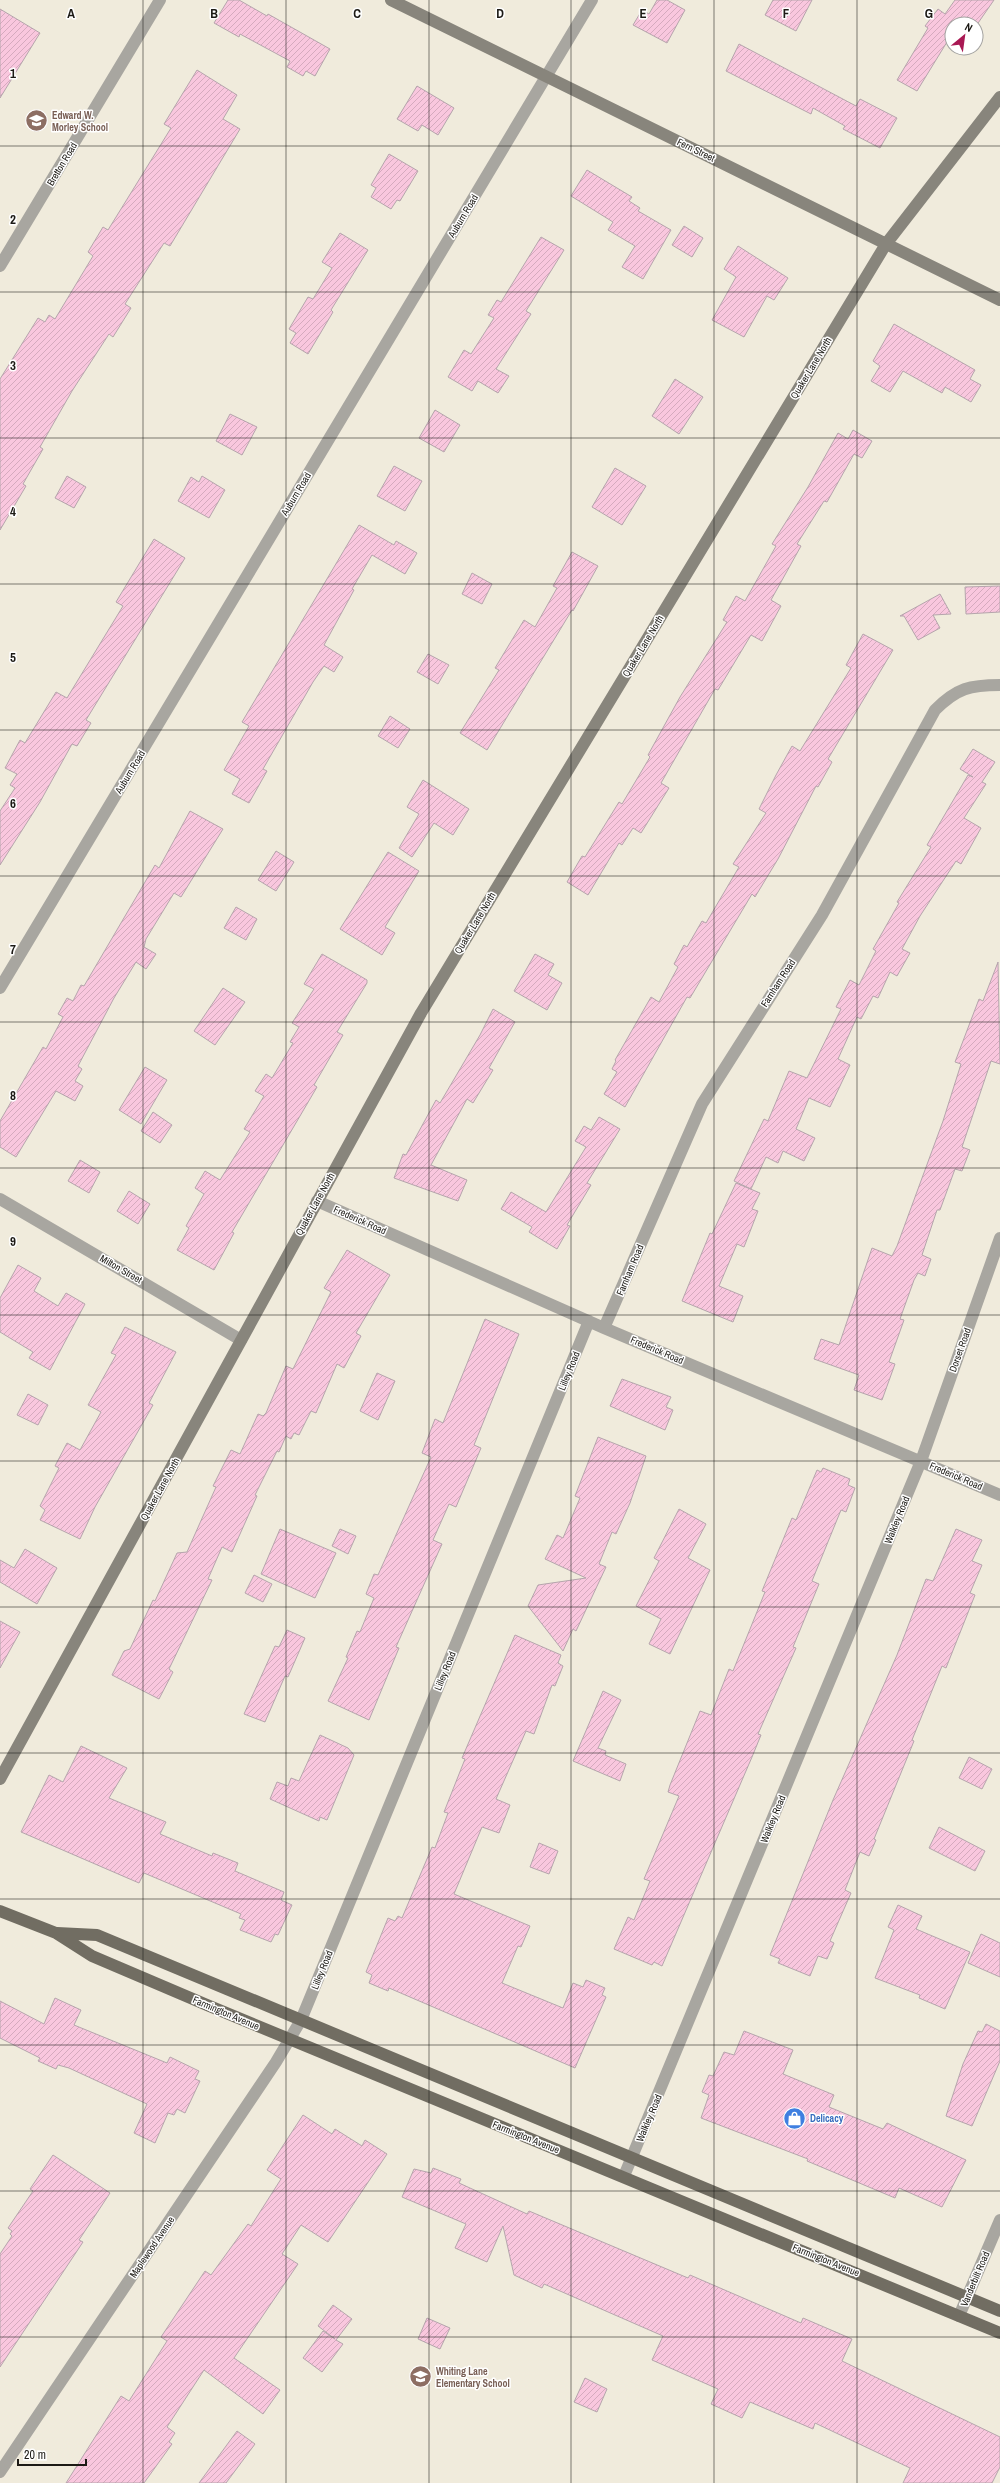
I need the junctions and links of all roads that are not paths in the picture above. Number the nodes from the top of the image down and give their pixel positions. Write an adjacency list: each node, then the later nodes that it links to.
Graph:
1 (160, 0): 7 (street, Bretton Road)
2 (391, 0): 4 (street, Fern Street)
3 (592, 0): 4 (street, Auburn Road)
4 (547, 76): 6 (street, Fern Street); 10 (street, Auburn Road)
5 (1000, 97): 6 (street, Quaker Lane North)
6 (886, 244): 8 (street, Fern Street); 12 (street, Quaker Lane North)
7 (0, 266)
8 (1000, 300)
9 (1000, 684): 15 (street, Farnham Road)
10 (0, 988)
11 (0, 1199): 16 (street, Milton Street)
12 (317, 1201): 14 (street, Frederick Road); 16 (street, Quaker Lane North)
13 (1000, 1238): 17 (street, Dorset Road)
14 (589, 1321): 15 (street, Frederick Road); 22 (street, Lilley Road)
15 (604, 1328): 17 (street, Frederick Road)
16 (241, 1340): 19 (street, Quaker Lane North)
17 (921, 1461): 18 (street, Frederick Road); 24 (street, Walkley Road)
18 (1000, 1495)
19 (0, 1779)
20 (0, 1911): 21 (main road, Farmington Avenue)
21 (56, 1933): 22 (main road, Farmington Avenue); 23 (main road, Farmington Avenue)
22 (301, 2020): 23 (street, Maplewood Avenue); 24 (main road, Farmington Avenue)
23 (290, 2040): 25 (main road, Farmington Avenue); 31 (street, Maplewood Avenue)
24 (632, 2158): 25 (street, Walkley Road); 27 (main road, Farmington Avenue)
25 (624, 2176): 29 (main road, Farmington Avenue)
26 (1000, 2220): 27 (street, Vanderbilt Road)
27 (967, 2297): 28 (main road, Farmington Avenue); 29 (street, Vanderbilt Road)
28 (1000, 2311)
29 (959, 2316): 30 (main road, Farmington Avenue)
30 (1000, 2333)
31 (0, 2472)

